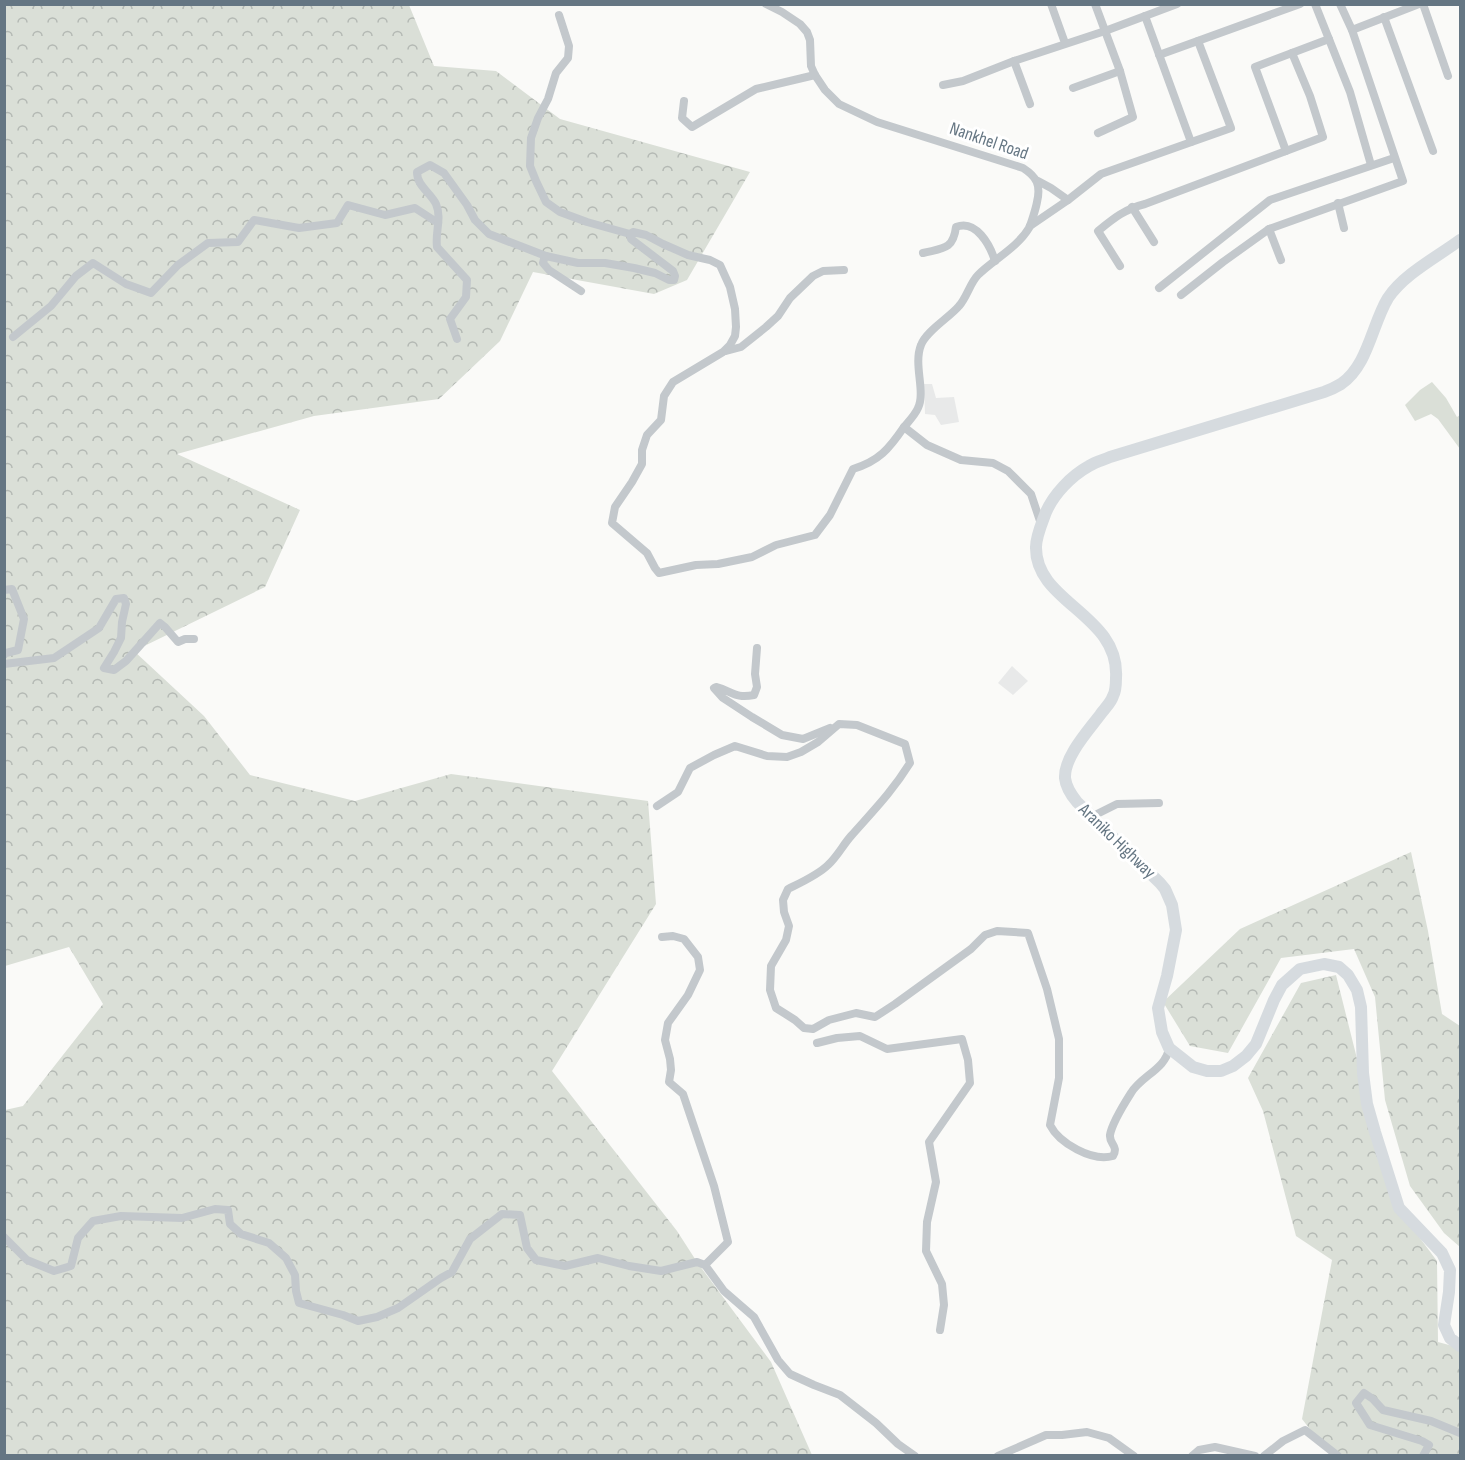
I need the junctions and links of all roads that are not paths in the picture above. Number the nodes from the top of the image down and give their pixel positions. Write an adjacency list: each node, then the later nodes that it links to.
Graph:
1 (766, 4): 21 (street, Nankhel Road)
2 (1051, 4): 16 (street)
3 (1095, 4): 13 (street)
4 (1177, 4): 10 (street)
5 (1300, 4): 15 (street)
6 (1315, 4): 14 (street)
7 (1340, 4): 12 (street)
8 (1421, 4): 11 (street); 22 (street)
9 (559, 15): 41 (street)
10 (1145, 16): 13 (street); 18 (street)
11 (1384, 17): 12 (street); 29 (street)
12 (1352, 30): 31 (street)
13 (1105, 31): 16 (street); 20 (street)
14 (1329, 39): 17 (street); 32 (street)
15 (1198, 41): 18 (street); 28 (street)
16 (1065, 43): 19 (street)
17 (1292, 53): 30 (street); 30 (street)
18 (1159, 55): 28 (street)
19 (1014, 61): 23 (street); 26 (street)
20 (1120, 71): 24 (street); 27 (street)
21 (815, 75): 25 (street); 33 (street, Nankhel Road)
22 (1448, 76)
23 (943, 85)
24 (1073, 88)
25 (684, 101)
26 (1030, 104)
27 (1098, 133)
28 (1191, 142): 34 (street)
29 (1433, 151)
30 (1286, 152): 36 (street)
31 (1394, 158): 32 (street); 35 (street)
32 (1371, 165): 50 (street)
33 (1038, 181): 34 (street); 38 (street, Nankhel Road)
34 (1068, 200): 38 (street)
35 (1338, 203): 39 (street); 40 (street)
36 (1132, 207): 43 (street); 48 (street)
37 (438, 223): 45 (street); 53 (street); 54 (street)
38 (1030, 226): 47 (street, Nankhel Road)
39 (1344, 228)
40 (1269, 229): 46 (street); 52 (street)
41 (630, 234): 45 (street); 55 (street)
42 (1461, 240): 57 (highway, Araniko Highway)
43 (1154, 242)
44 (923, 254): 47 (street)
45 (546, 256): 51 (street)
46 (1281, 260)
47 (995, 261): 56 (street, Nankhel Road)
48 (1120, 266)
49 (844, 270): 55 (street)
50 (1159, 288)
51 (581, 291)
52 (1181, 295)
53 (13, 337)
54 (457, 339)
55 (723, 352): 56 (street, Nankhel Road)
56 (904, 427): 57 (street)
57 (1041, 524): 66 (highway, Araniko Highway)
58 (4, 590): 61 (street)
59 (194, 639): 62 (street)
60 (757, 648): 63 (street)
61 (4, 656)
62 (4, 664)
63 (839, 724): 65 (street); 69 (street)
64 (1159, 803): 66 (street)
65 (657, 806)
66 (1091, 817): 69 (highway, Araniko Highway)
67 (662, 937): 71 (street)
68 (817, 1043): 72 (street)
69 (1169, 1048): 73 (highway)
70 (4, 1237): 71 (street)
71 (705, 1265): 75 (street)
72 (940, 1330)
73 (1461, 1347)
74 (1461, 1432): 82 (street)
75 (915, 1455)
76 (998, 1455): 77 (street)
77 (1134, 1455)
78 (1192, 1455): 79 (street)
79 (1255, 1455)
80 (1264, 1455): 81 (street)
81 (1338, 1455)
82 (1423, 1455)

